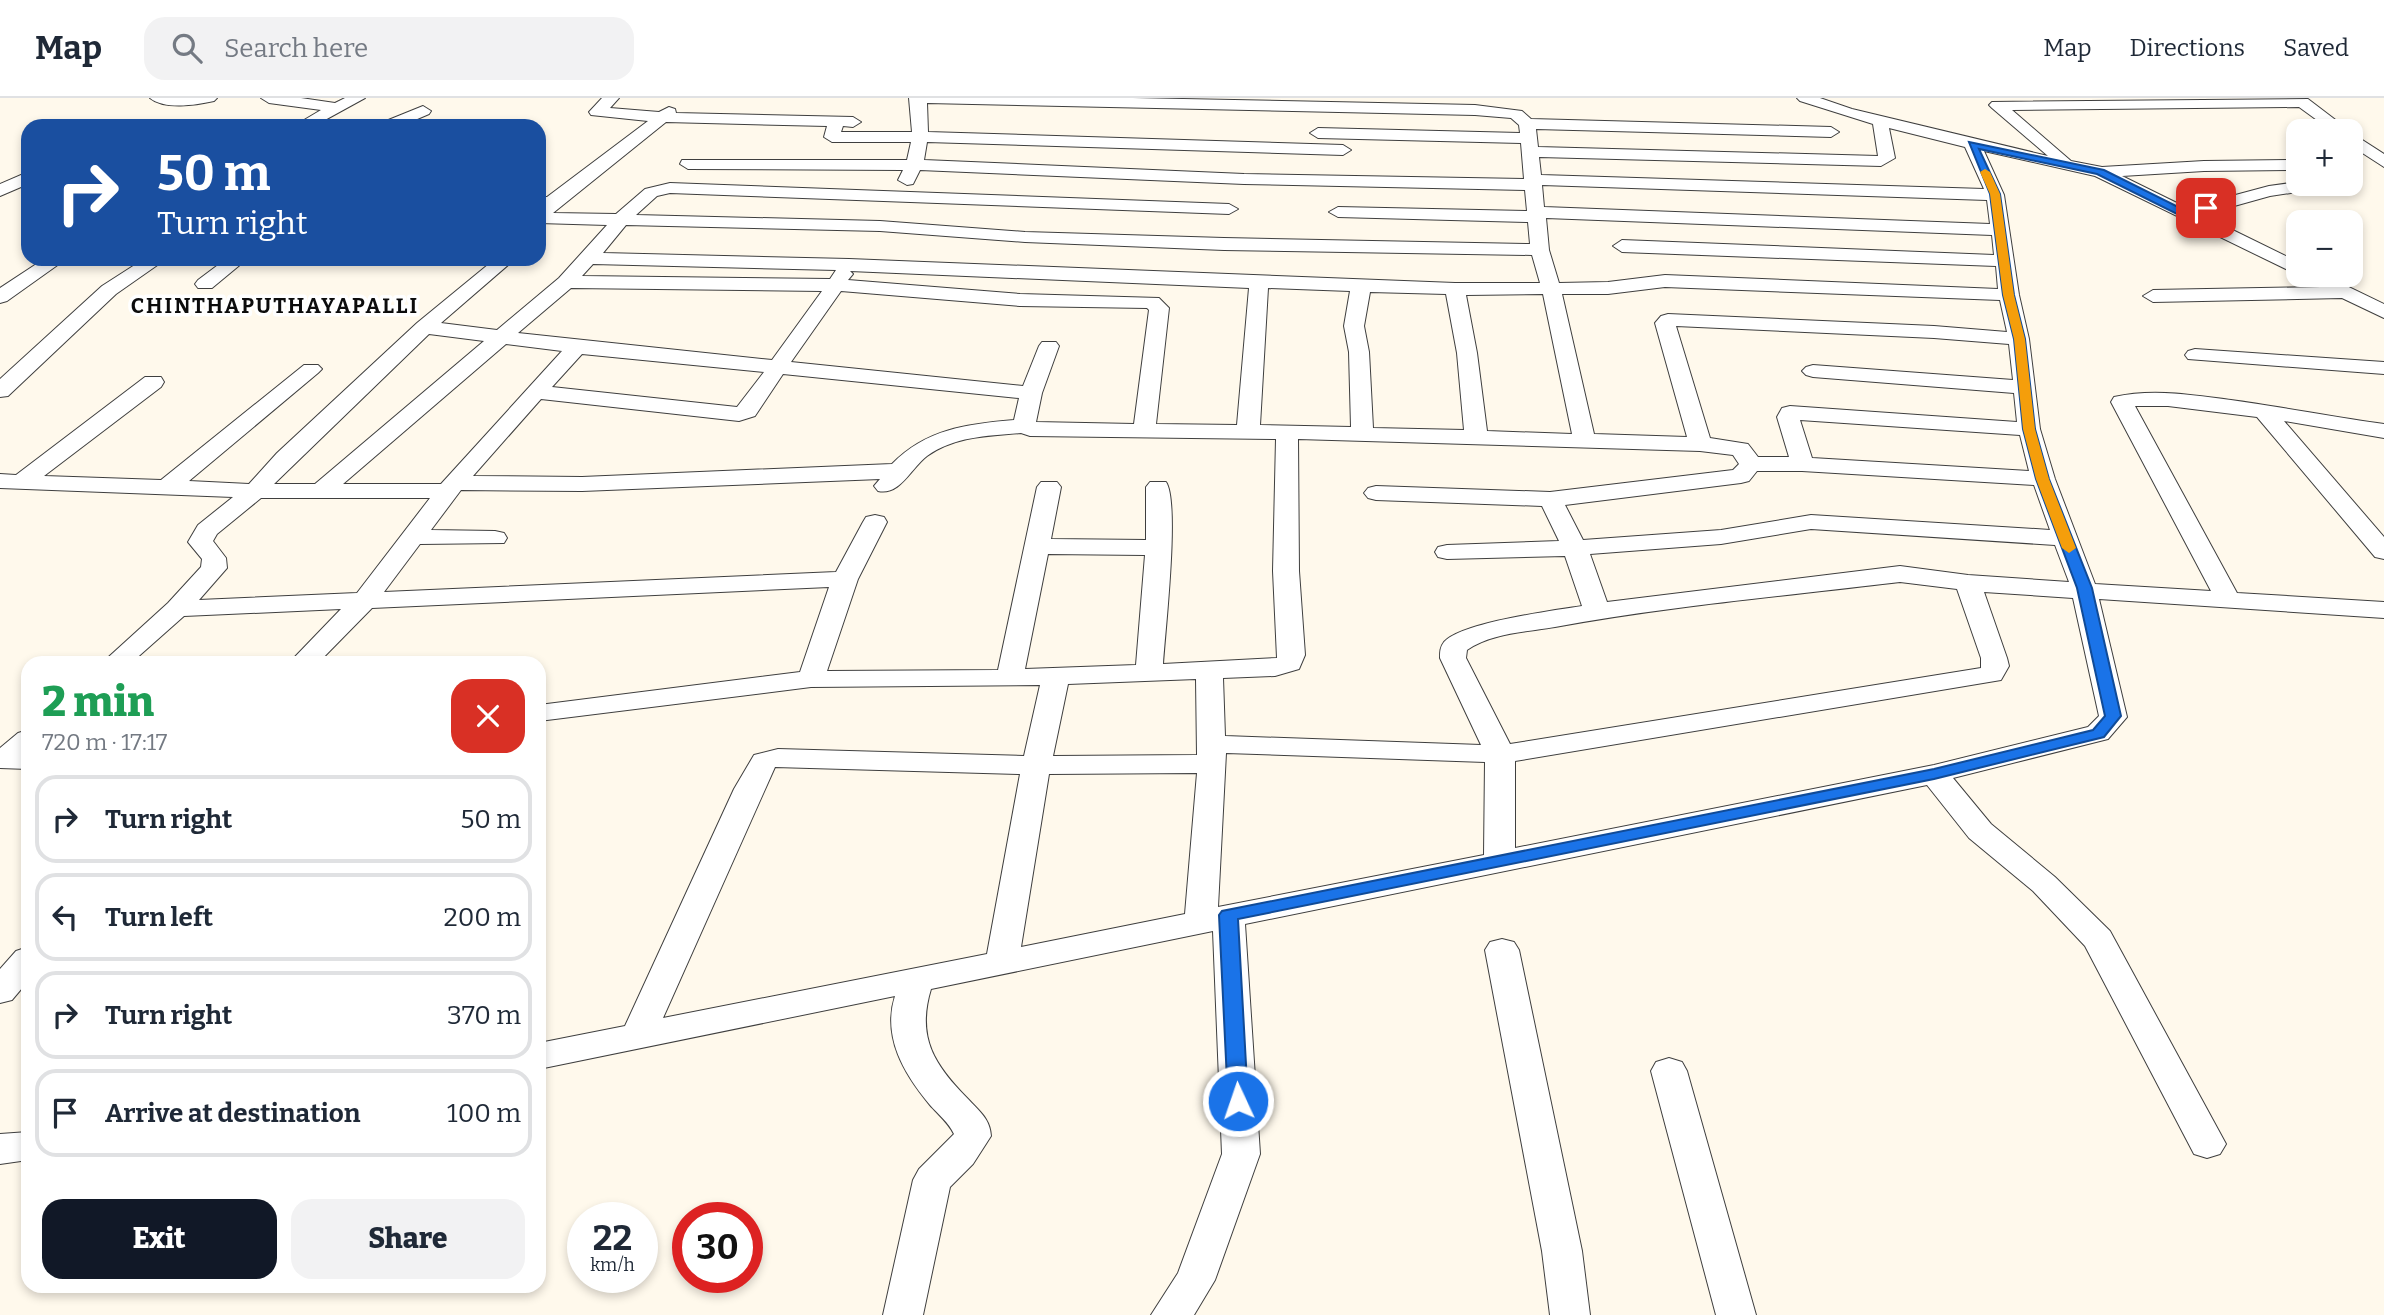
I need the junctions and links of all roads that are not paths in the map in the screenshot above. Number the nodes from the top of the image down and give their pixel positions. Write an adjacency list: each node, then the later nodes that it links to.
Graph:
1 (158, 98): 2 (street)
2 (209, 98)
3 (269, 98): 13 (street)
4 (357, 98): 13 (street)
5 (611, 98): 15 (street)
6 (918, 98): 8 (street); 21 (street)
7 (1799, 98): 9 (street)
8 (1088, 99): 16 (street); 26 (street)
9 (1810, 100): 20 (street); 24 (street)
10 (2300, 100): 19 (street); 36 (street)
11 (1346, 103): 16 (street); 25 (street); 27 (street)
12 (680, 104): 15 (street)
13 (338, 108): 17 (street)
14 (423, 111): 18 (street)
15 (662, 117): 21 (street); 47 (street)
16 (1254, 118): 26 (street); 27 (street); 39 (street)
17 (316, 119)
18 (404, 119)
19 (2326, 119)
20 (1880, 121): 28 (street); 31 (street)
21 (921, 129): 26 (street); 35 (street)
22 (1742, 130): 24 (street); 25 (street); 30 (street)
23 (1280, 131): 27 (street)
24 (1831, 132): 31 (street)
25 (1528, 138): 27 (street); 30 (street); 42 (street)
26 (1071, 141)
27 (1343, 142): 41 (street)
28 (1972, 144): 36 (street); 45 (street)
29 (2363, 147): 32 (street)
30 (1752, 158): 31 (street)
31 (1841, 160)
32 (2384, 163): 34 (street)
33 (688, 164): 35 (street)
34 (2363, 164)
35 (915, 165): 39 (street); 46 (street)
36 (2069, 165): 38 (street)
37 (2286, 165): 38 (street)
38 (2100, 172): 50 (street)
39 (1244, 179): 41 (street); 48 (street)
40 (21, 180): 44 (street)
41 (1341, 180): 42 (street); 49 (street)
42 (1533, 183): 45 (street); 51 (street)
43 (2286, 189): 50 (street)
44 (0, 191)
45 (1995, 194): 55 (street)
46 (898, 197): 48 (street); 53 (street); 54 (street)
47 (546, 201)
48 (1229, 209): 56 (street)
49 (1338, 212): 51 (street); 58 (street)
50 (2185, 214): 62 (street)
51 (1536, 215): 55 (street); 59 (street)
52 (546, 219): 53 (street)
53 (624, 219): 54 (street); 60 (street)
54 (880, 226): 56 (street); 63 (street)
55 (2000, 230): 61 (street)
56 (1224, 244): 58 (street)
57 (1622, 246): 61 (street)
58 (1338, 247): 59 (street)
59 (1540, 250): 73 (street)
60 (591, 258): 63 (street); 68 (street)
61 (2005, 261): 76 (street)
62 (2286, 263)
63 (849, 265): 69 (street); 71 (street)
64 (47, 266): 79 (street)
65 (146, 266): 94 (street)
66 (229, 266): 70 (street)
67 (498, 266): 82 (street)
68 (566, 282): 71 (street); 83 (street)
69 (1259, 282): 72 (street); 102 (street)
70 (205, 284)
71 (835, 285): 88 (street); 100 (street)
72 (1361, 286): 75 (street); 104 (street)
73 (1550, 287): 75 (street); 76 (street); 106 (street)
74 (2336, 287): 78 (street)
75 (1455, 289): 105 (street)
76 (2009, 295): 84 (street)
77 (2153, 296): 78 (street)
78 (2355, 296): 80 (street); 81 (street)
79 (0, 298)
80 (2384, 301)
81 (2384, 312)
82 (424, 327): 83 (street); 116 (street)
83 (499, 337): 86 (street); 117 (street)
84 (2019, 339): 93 (street); 107 (street)
85 (1049, 346): 96 (street)
86 (577, 347): 88 (street); 95 (street)
87 (2195, 355): 89 (street)
88 (778, 368): 95 (street); 96 (street)
89 (2384, 368)
90 (311, 369): 115 (street)
91 (1813, 370): 93 (street)
92 (153, 382): 111 (street)
93 (2024, 387): 99 (street)
94 (0, 391)
95 (534, 393): 112 (street)
96 (1031, 393): 98 (street)
97 (2263, 410): 101 (street); 128 (street); 132 (street)
98 (1024, 426): 100 (street); 112 (street)
99 (2029, 429): 109 (street); 110 (street)
100 (1144, 430): 102 (street)
101 (2384, 431)
102 (1248, 432): 103 (street)
103 (1287, 432): 104 (street); 139 (street)
104 (1362, 434): 105 (street)
105 (1476, 437): 106 (street)
106 (1584, 439): 107 (street)
107 (1700, 444): 108 (street)
108 (1751, 464): 109 (street); 119 (street)
109 (1802, 464): 110 (street)
110 (2043, 479): 123 (street)
111 (11, 482): 115 (street)
112 (451, 487): 117 (street); 121 (street)
113 (1049, 487): 124 (street)
114 (1158, 487): 125 (street)
115 (165, 489): 116 (street)
116 (256, 491): 117 (street); 134 (street)
117 (321, 491)
118 (1376, 493): 119 (street)
119 (1550, 499): 126 (street)
120 (875, 522): 129 (street)
121 (411, 537): 122 (street); 133 (street)
122 (495, 538)
123 (2065, 538): 126 (street); 131 (street)
124 (1037, 546): 125 (street); 142 (street)
125 (1158, 548): 140 (street)
126 (1575, 548): 127 (street); 136 (street)
127 (1447, 552)
128 (2384, 552)
129 (845, 579): 133 (street); 143 (street)
130 (1968, 583): 131 (street); 136 (street); 146 (street)
131 (2084, 588): 132 (street); 148 (street)
132 (2228, 598): 135 (street)
133 (364, 601): 134 (street); 138 (street)
134 (177, 609): 137 (street)
135 (2384, 610)
136 (1597, 611): 146 (street)
137 (122, 656)
138 (310, 656)
139 (1209, 670): 140 (street); 145 (street)
140 (1149, 672): 141 (street)
141 (1056, 675): 142 (street); 147 (street)
142 (1010, 678): 143 (street)
143 (811, 679): 144 (street)
144 (546, 712)
145 (1211, 754): 146 (street); 147 (street); 150 (street)
146 (1500, 754): 149 (street)
147 (1037, 765): 152 (street); 156 (street)
148 (1934, 774): 149 (street); 159 (street)
149 (1500, 861): 150 (street)
150 (1214, 918): 152 (street); 163 (street)
151 (1502, 950): 164 (street)
152 (1002, 963): 154 (street)
153 (21, 967): 155 (street)
154 (918, 981): 156 (street); 162 (street)
155 (0, 990)
156 (638, 1036): 157 (street)
157 (546, 1055)
158 (1669, 1071): 165 (street)
159 (2207, 1144)
160 (21, 1147): 161 (street)
161 (0, 1149)
162 (903, 1315)
163 (1171, 1315)
164 (1570, 1315)
165 (1736, 1315)

